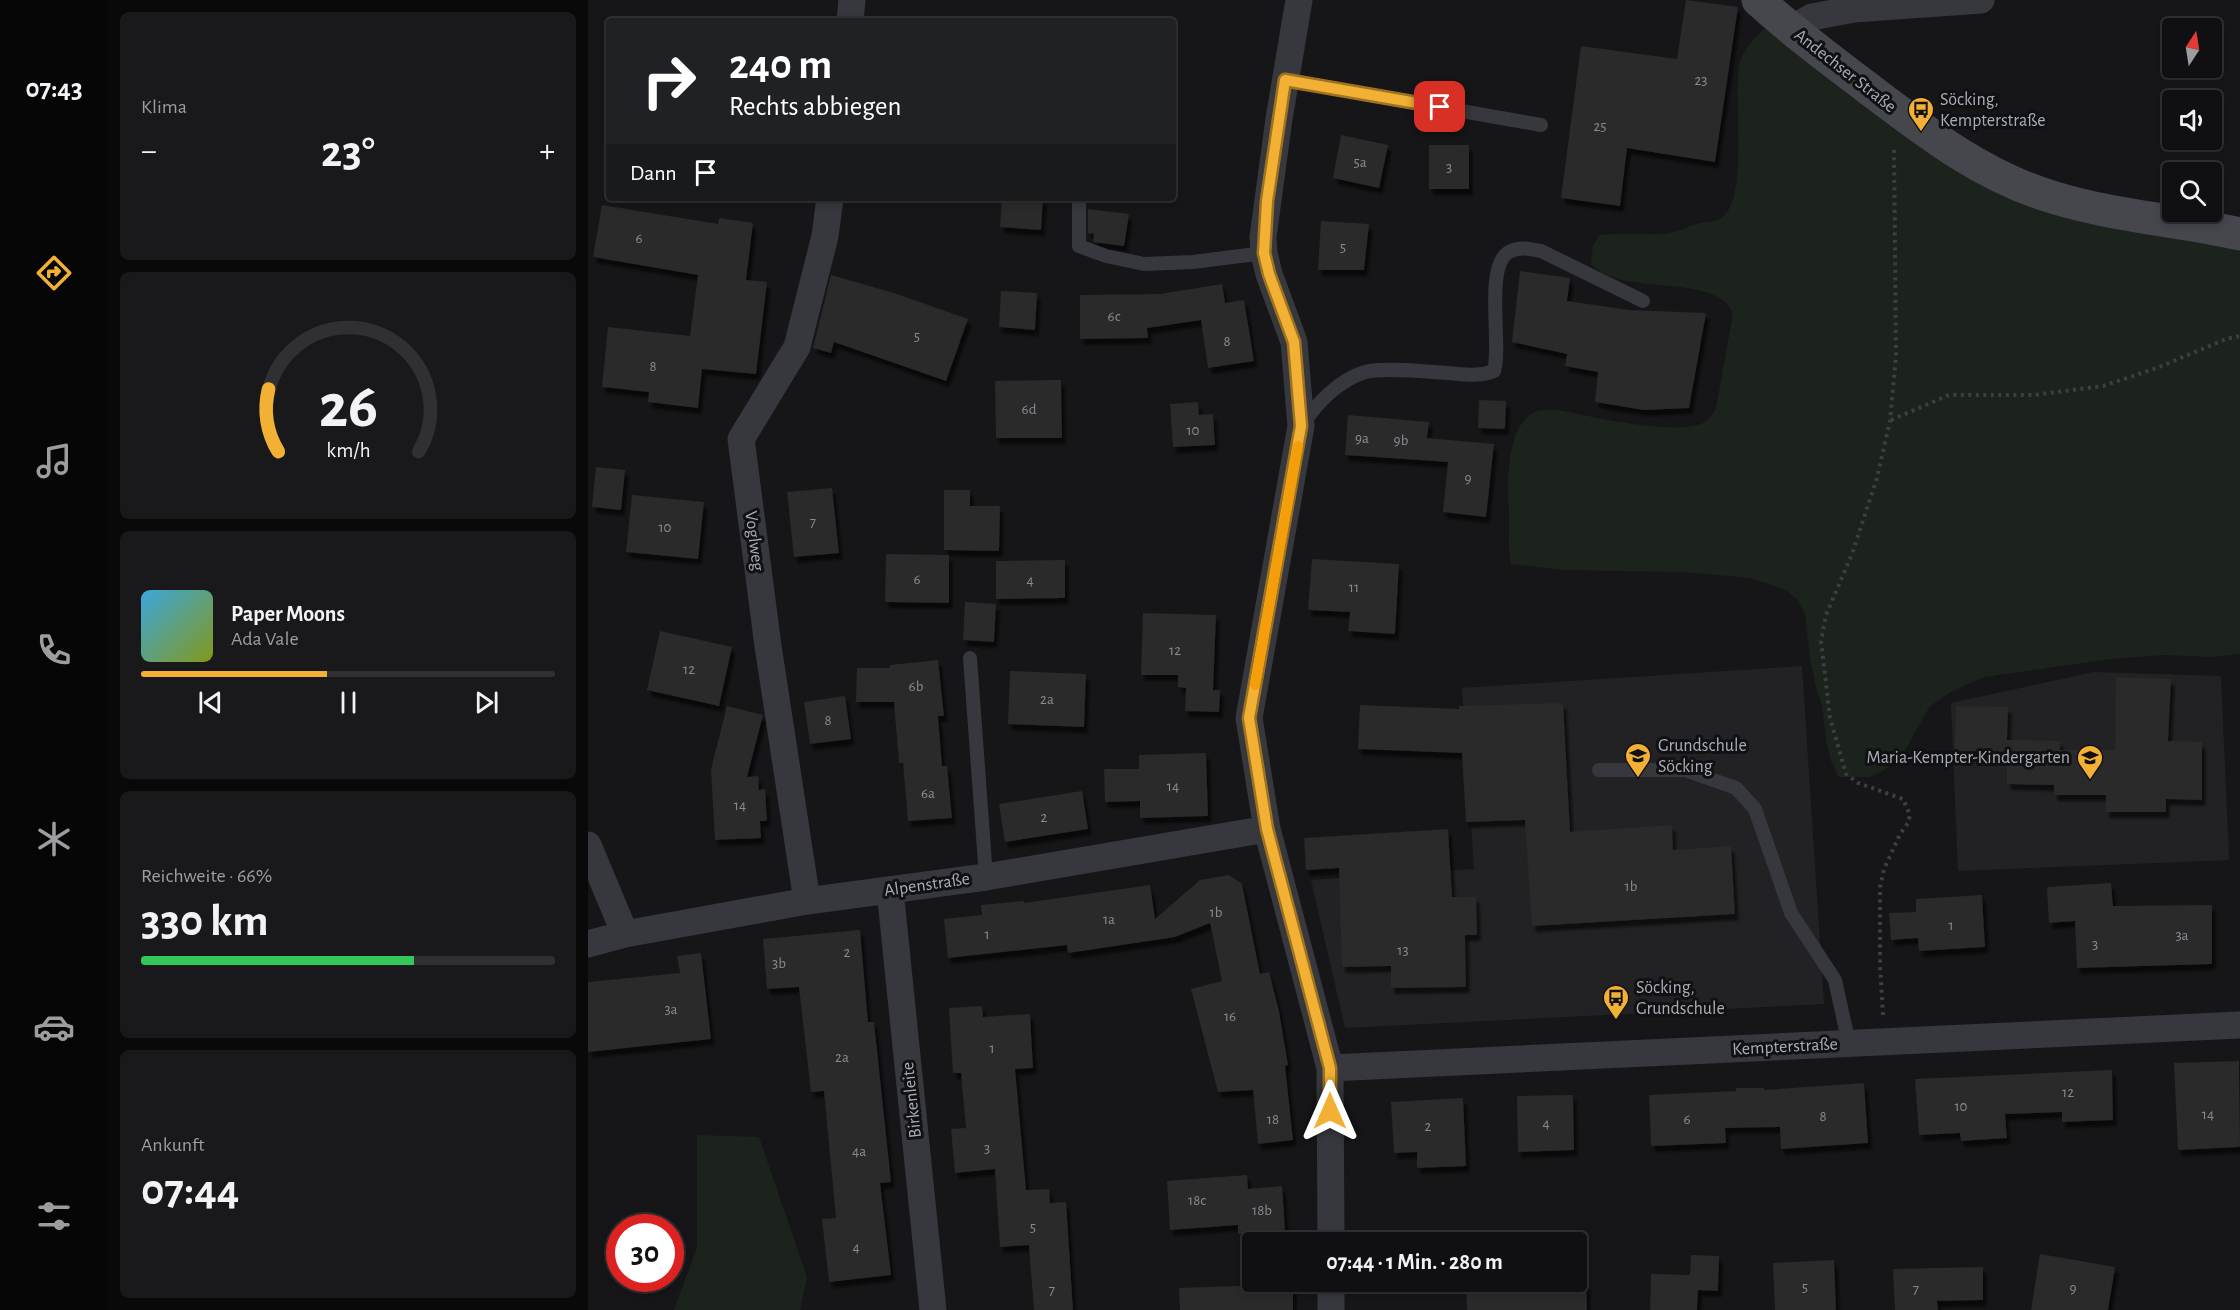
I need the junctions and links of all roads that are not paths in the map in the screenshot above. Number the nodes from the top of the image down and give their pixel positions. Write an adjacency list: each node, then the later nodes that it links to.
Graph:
1 (852, 0): 5 (street)
2 (1299, 0): 7 (street)
3 (1758, 0): 6 (street, Andechser Straße)
4 (1981, 0): 6 (street)
5 (850, 18)
6 (1791, 29): 11 (street, Andechser Straße)
7 (1285, 80): 8 (lane); 12 (street)
8 (1541, 125)
9 (830, 201): 21 (street, Voglweg)
10 (1079, 201): 12 (lane)
11 (2240, 234)
12 (1264, 253): 14 (street)
13 (1643, 301): 14 (lane)
14 (1301, 426): 17 (street)
15 (970, 658): 19 (lane)
16 (1599, 770): 25 (lane)
17 (1267, 829): 19 (street, Alpenstraße); 26 (street)
18 (588, 845): 22 (street)
19 (986, 877): 20 (street, Alpenstraße)
20 (890, 890): 21 (street, Alpenstraße); 29 (street, Birkenleite)
21 (807, 901): 22 (street, Alpenstraße)
22 (625, 934): 23 (street, Alpenstraße)
23 (588, 944)
24 (2240, 1025): 25 (street, Kempterstraße)
25 (1849, 1044): 26 (street, Kempterstraße)
26 (1330, 1068): 27 (street)
27 (1331, 1232)
28 (1331, 1292): 30 (street)
29 (933, 1310)
30 (1331, 1310)

